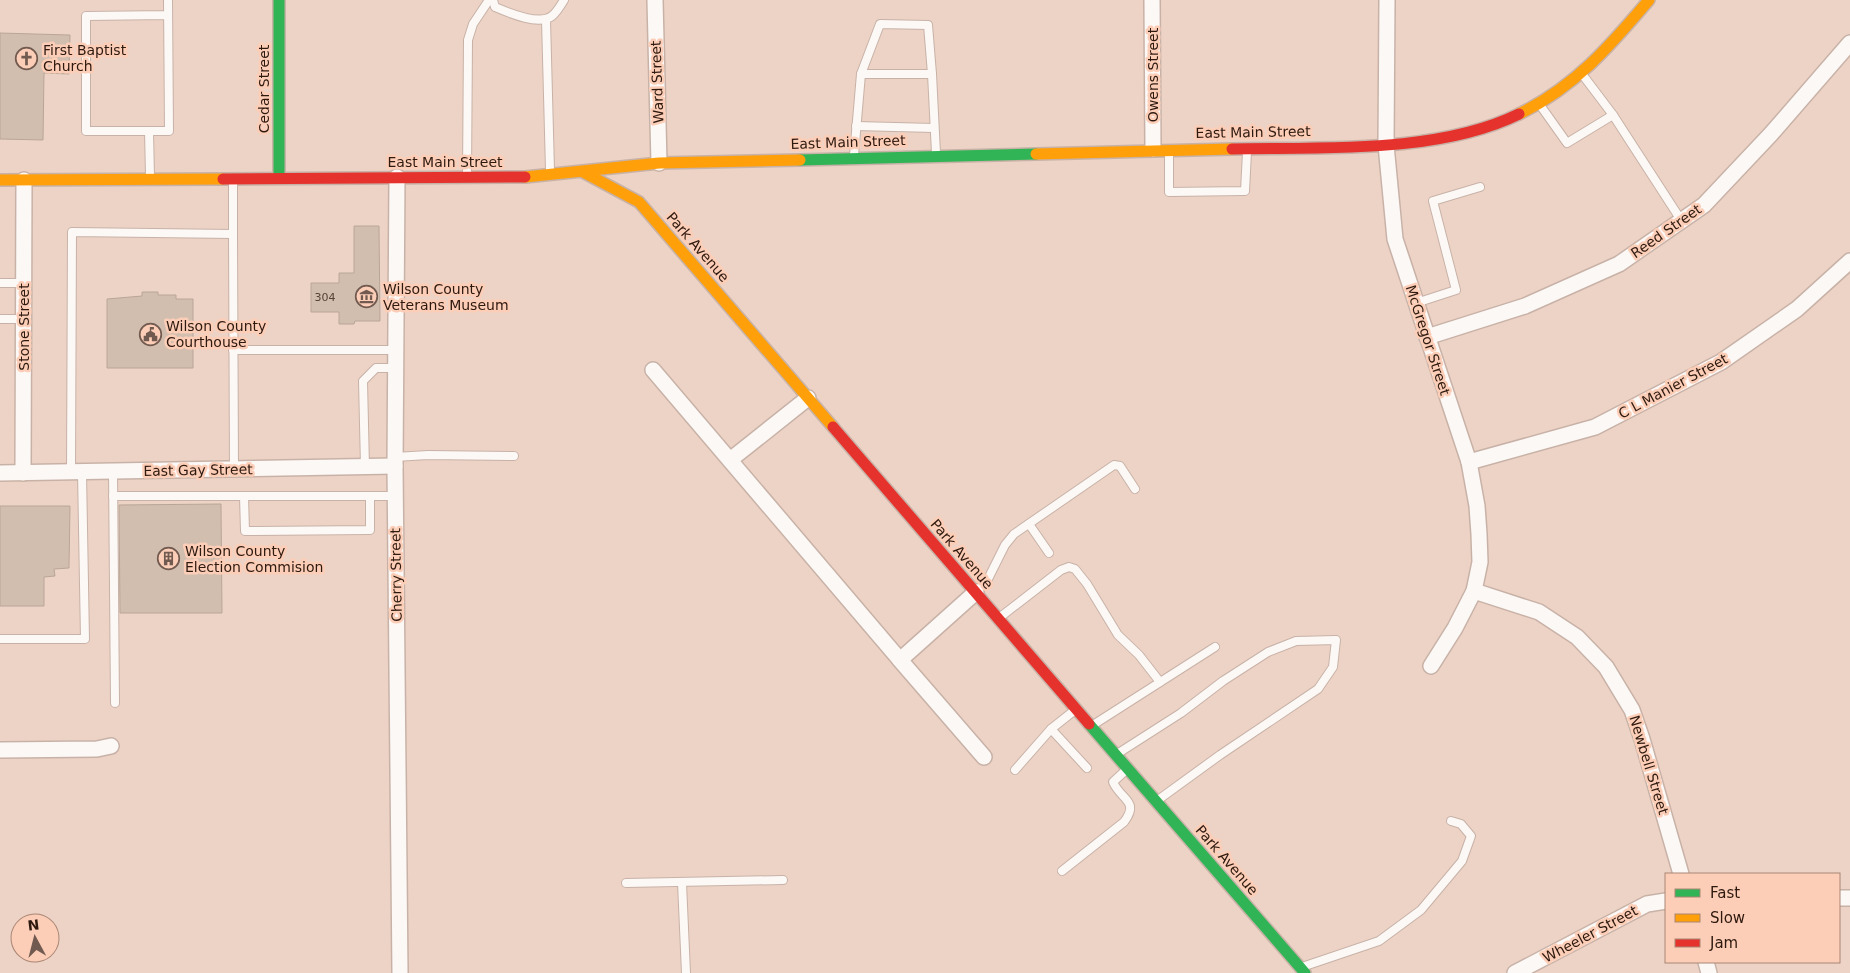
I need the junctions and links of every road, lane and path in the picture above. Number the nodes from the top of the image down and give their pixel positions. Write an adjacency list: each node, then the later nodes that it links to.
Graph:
1 (168, 0): 10 (lane)
2 (279, 0): 30 (main road, Cedar Street)
3 (489, 0): 32 (lane)
4 (493, 0): 11 (lane)
5 (564, 0): 11 (lane)
6 (654, 0): 27 (street, Ward Street)
7 (1152, 0): 23 (street, Owens Street)
8 (1387, 0): 21 (street, McGregor Street)
9 (1649, 0): 15 (main road, East Main Street)
10 (168, 16): 20 (lane); 20 (lane)
11 (546, 20): 29 (lane)
12 (1850, 43): 38 (street, Reed Street)
13 (861, 74): 14 (lane); 14 (lane); 18 (lane)
14 (932, 74): 19 (lane)
15 (1582, 74): 16 (main road, East Main Street); 17 (lane)
16 (1539, 104): 17 (lane); 21 (main road, East Main Street)
17 (1613, 115): 38 (lane)
18 (856, 126): 19 (lane); 26 (lane)
19 (934, 128): 25 (lane)
20 (149, 131): 34 (lane)
21 (1386, 145): 22 (main road, East Main Street); 43 (street, McGregor Street)
22 (1247, 148): 24 (main road, East Main Street); 24 (lane)
23 (1153, 149): 24 (main road, East Main Street); 25 (main road, East Main Street)
24 (1169, 149)
25 (936, 155): 26 (main road, East Main Street)
26 (853, 157): 27 (main road, East Main Street)
27 (659, 163): 28 (main road, East Main Street)
28 (583, 172): 29 (main road, East Main Street); 51 (main road, Park Avenue)
29 (550, 174): 32 (main road, East Main Street)
30 (279, 177): 31 (main road, East Main Street); 33 (main road, East Main Street)
31 (398, 177): 32 (main road, East Main Street); 48 (street, Cherry Street)
32 (467, 177)
33 (233, 178): 34 (main road, East Main Street); 39 (lane)
34 (150, 179): 36 (main road, East Main Street)
35 (0, 180): 36 (main road, East Main Street)
36 (24, 180): 42 (street, Stone Street)
37 (1480, 187): 43 (lane)
38 (1682, 220): 46 (street, Reed Street)
39 (233, 234): 47 (lane); 61 (lane)
40 (1850, 261): 55 (street, C L Manier Street)
41 (0, 283): 42 (lane)
42 (24, 283): 45 (street, Stone Street)
43 (1416, 303): 46 (street, McGregor Street)
44 (0, 319): 45 (lane)
45 (24, 319): 60 (street, Stone Street)
46 (1427, 337): 55 (street, McGregor Street)
47 (233, 350): 48 (lane); 57 (lane)
48 (397, 350): 49 (street, Cherry Street)
49 (397, 368): 54 (street, Cherry Street); 56 (lane)
50 (653, 370): 53 (street)
51 (808, 398): 53 (street); 70 (main road, Park Avenue)
52 (514, 456): 54 (lane)
53 (730, 460): 74 (street)
54 (395, 461): 56 (street, East Gay Street); 65 (street, Cherry Street)
55 (1469, 462): 69 (street, McGregor Street)
56 (365, 467): 57 (street, East Gay Street)
57 (234, 470): 58 (street, East Gay Street)
58 (113, 472): 61 (street, East Gay Street); 63 (lane)
59 (0, 473): 60 (street, East Gay Street)
60 (23, 473): 61 (street, East Gay Street)
61 (76, 473): 72 (lane)
62 (1135, 489): 67 (lane)
63 (113, 496): 64 (lane); 77 (lane)
64 (244, 496): 66 (lane); 66 (lane)
65 (396, 496): 66 (lane); 97 (street, Cherry Street)
66 (370, 497)
67 (1029, 524): 68 (lane); 70 (lane)
68 (1049, 553)
69 (1474, 591): 75 (street, McGregor Street); 91 (street, Newbell Street)
70 (976, 592): 71 (main road, Park Avenue); 74 (street)
71 (998, 619): 76 (lane); 78 (main road, Park Avenue)
72 (0, 639)
73 (1215, 647): 76 (lane)
74 (900, 660): 84 (street)
75 (1431, 666)
76 (1160, 682): 79 (lane)
77 (115, 703)
78 (1076, 709): 79 (main road, Park Avenue); 80 (lane)
79 (1092, 726): 83 (main road, Park Avenue)
80 (1051, 729): 85 (lane); 87 (lane)
81 (111, 746): 82 (street)
82 (0, 750)
83 (1116, 755): 86 (main road, Park Avenue); 88 (lane)
84 (984, 757)
85 (1087, 768)
86 (1128, 769): 88 (main road, Park Avenue); 90 (lane)
87 (1015, 770)
88 (1156, 801): 96 (main road, Park Avenue)
89 (1451, 821): 96 (lane)
90 (1062, 871)
91 (1681, 873)
92 (783, 880): 94 (lane)
93 (626, 883): 94 (lane)
94 (682, 883): 98 (lane)
95 (1665, 901): 99 (street, Wheeler Street)
96 (1297, 971)
97 (400, 973)
98 (686, 973)
99 (1515, 973)

